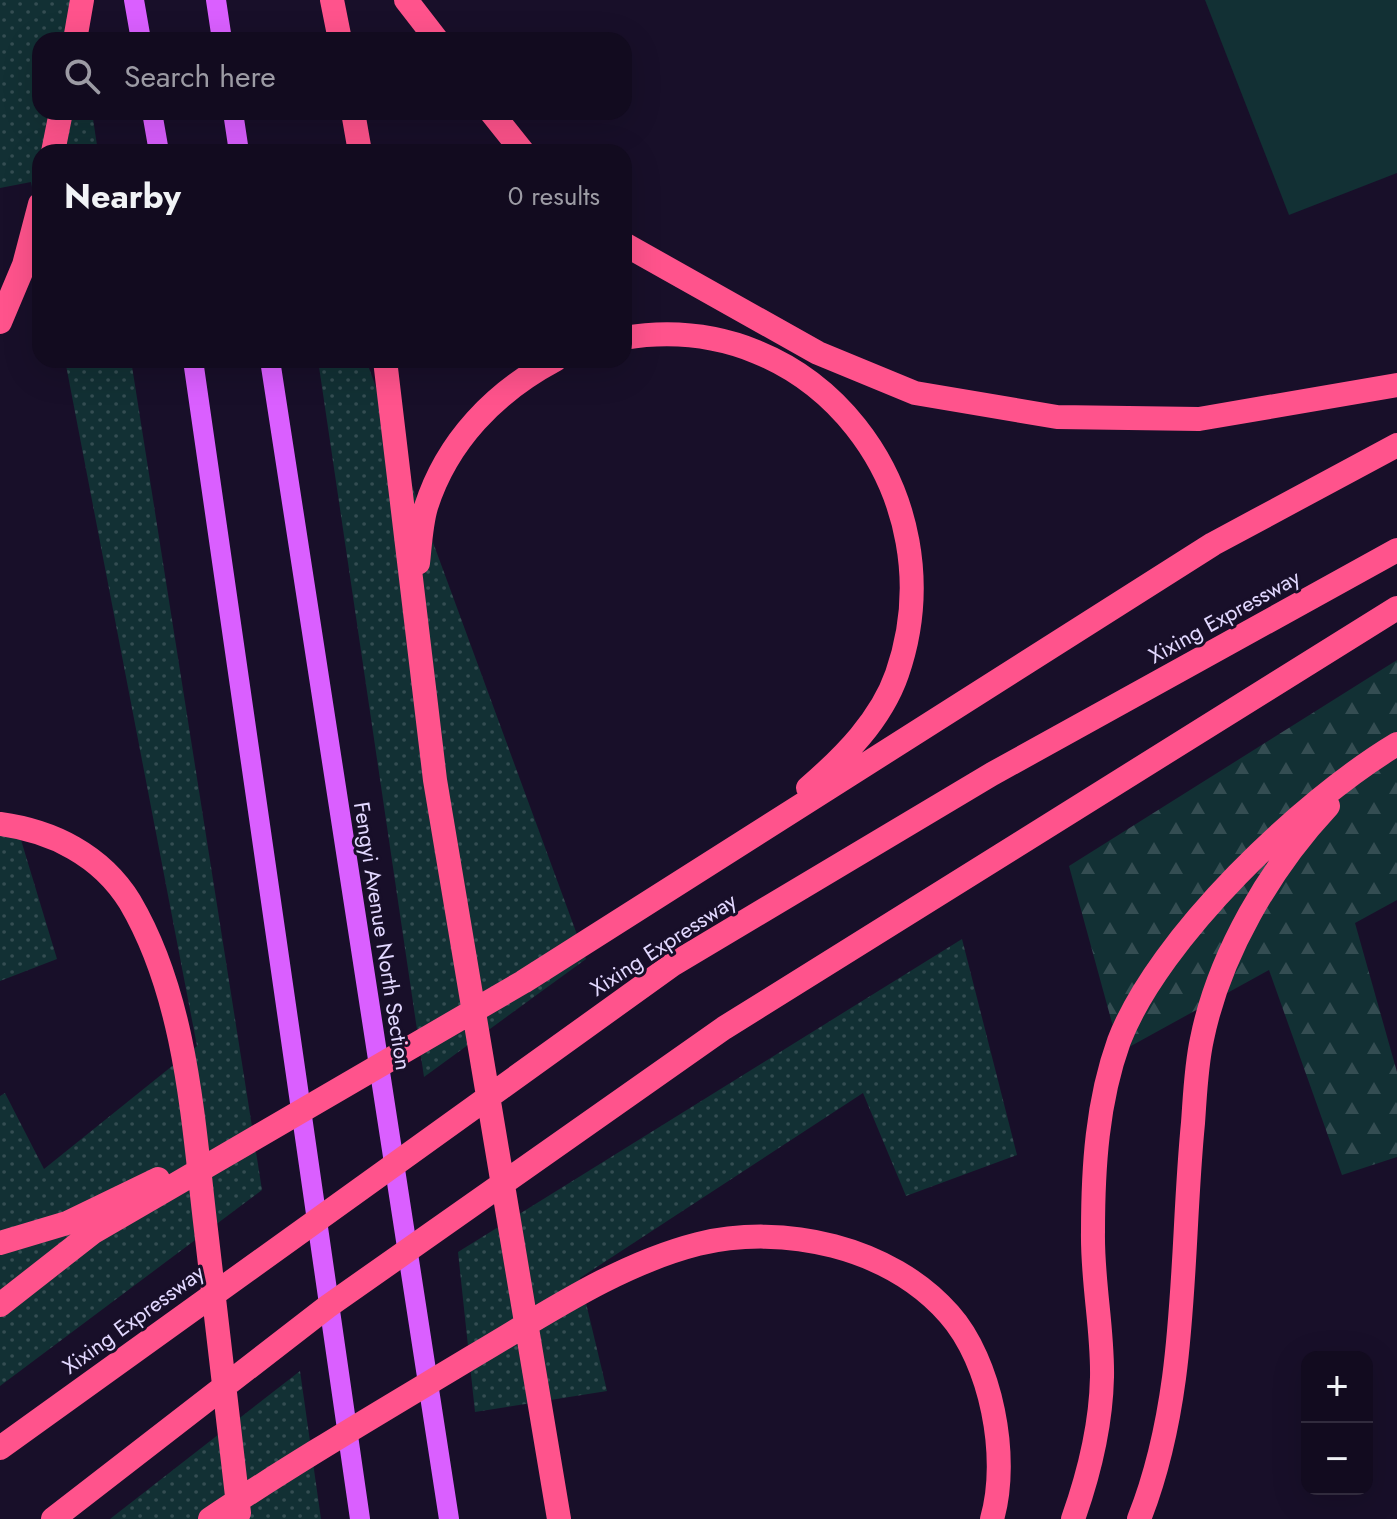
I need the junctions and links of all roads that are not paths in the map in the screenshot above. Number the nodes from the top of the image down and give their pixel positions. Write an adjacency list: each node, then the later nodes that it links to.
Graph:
1 (82, 0): 6 (highway)
2 (134, 0): 7 (main road)
3 (216, 0): 8 (main road)
4 (332, 0): 9 (highway)
5 (406, 0): 10 (highway)
6 (76, 32)
7 (140, 32)
8 (221, 32)
9 (338, 32)
10 (431, 32)
11 (59, 120): 16 (highway)
12 (153, 120): 17 (main road)
13 (234, 120): 18 (main road)
14 (354, 120): 19 (highway)
15 (497, 120): 20 (highway)
16 (55, 144)
17 (158, 144)
18 (238, 144)
19 (359, 144)
20 (517, 144)
21 (32, 234): 23 (highway)
22 (632, 248): 29 (highway)
23 (0, 322)
24 (632, 337): 37 (highway)
25 (194, 368): 45 (main road)
26 (271, 368): 46 (main road, Fengyi Avenue North Section)
27 (386, 368): 32 (highway)
28 (540, 368): 32 (highway)
29 (1397, 385)
30 (1397, 445): 37 (highway)
31 (1397, 550): 41 (highway, Xixing Expressway)
32 (414, 593): 47 (highway)
33 (1397, 608): 42 (highway)
34 (1397, 744): 35 (highway)
35 (1374, 758): 49 (highway); 50 (highway)
36 (0, 824): 44 (highway)
37 (745, 842): 38 (highway)
38 (266, 1132): 39 (highway); 40 (highway)
39 (0, 1243)
40 (0, 1305)
41 (0, 1448)
42 (53, 1519)
43 (210, 1519): 48 (highway)
44 (239, 1519)
45 (360, 1519)
46 (449, 1519)
47 (559, 1519)
48 (992, 1519)
49 (1073, 1519)
50 (1139, 1519)

